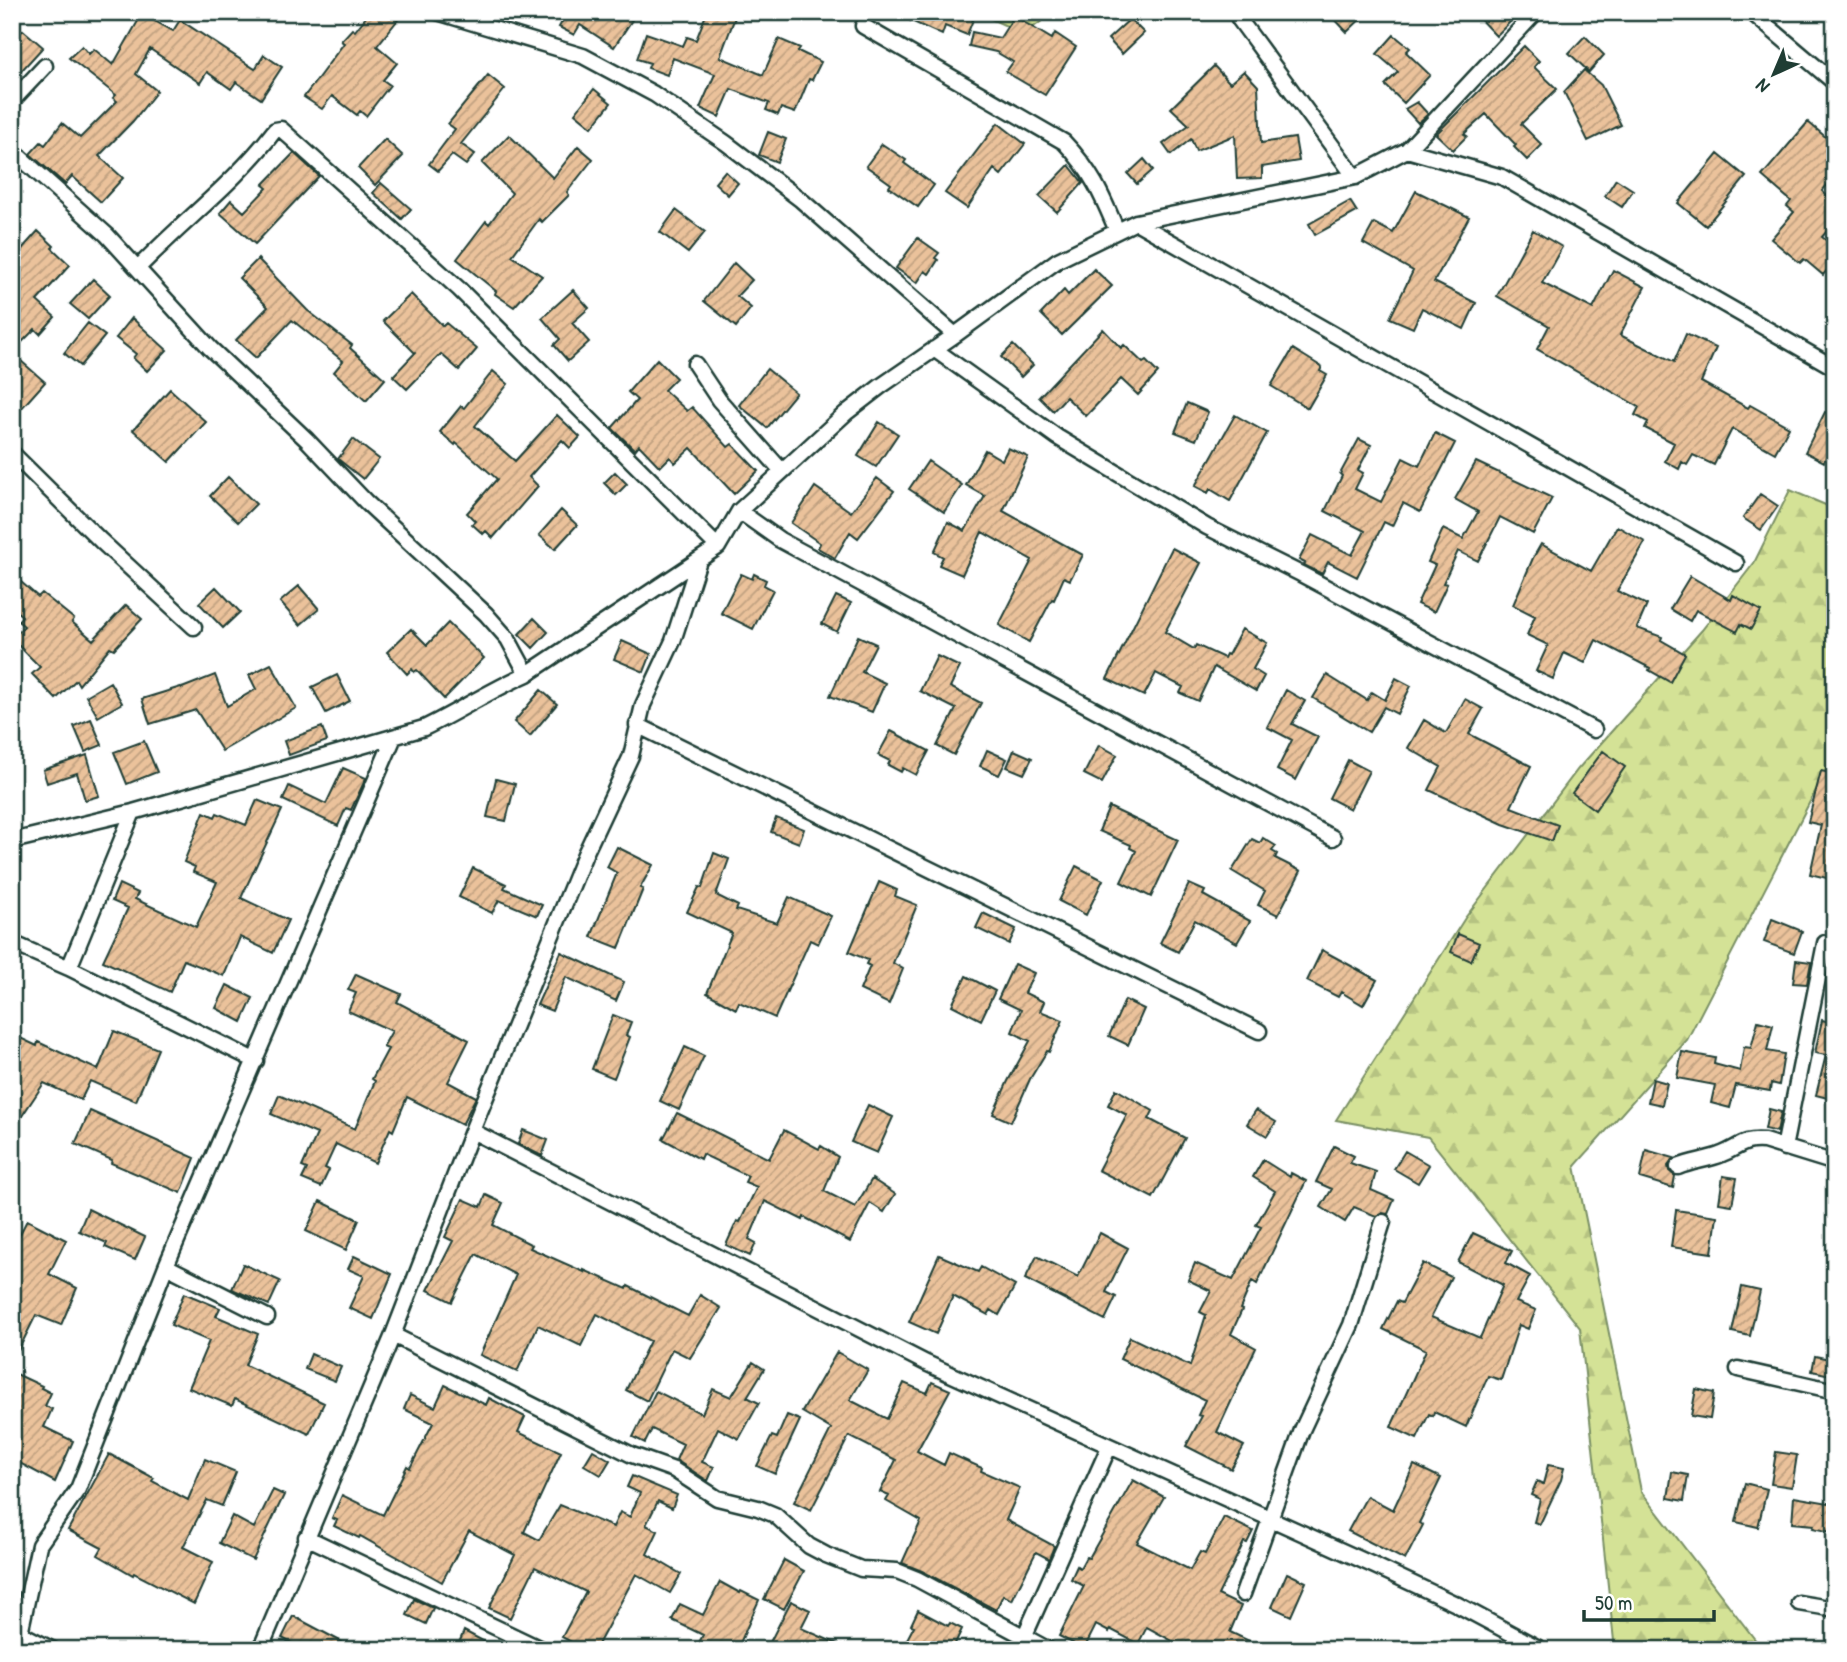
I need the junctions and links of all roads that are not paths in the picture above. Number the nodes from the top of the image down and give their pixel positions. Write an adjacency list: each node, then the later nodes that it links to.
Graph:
1 (437, 12): 15 (street)
2 (1536, 12): 10 (street)
3 (1751, 12): 7 (street)
4 (1239, 19): 11 (street)
5 (863, 26): 13 (street)
6 (45, 66): 8 (street)
7 (1835, 83)
8 (12, 102)
9 (12, 150): 14 (street)
10 (1407, 150): 11 (street); 18 (street)
11 (1354, 177): 12 (street)
12 (1136, 222): 13 (street); 24 (street)
13 (1117, 231): 15 (street)
14 (138, 268): 22 (street); 26 (street)
15 (955, 335): 16 (street)
16 (934, 349): 20 (street); 28 (street)
17 (695, 364): 20 (street)
18 (1835, 368)
19 (12, 453): 25 (street)
20 (781, 470): 21 (street)
21 (739, 511): 22 (street); 31 (street)
22 (718, 547): 23 (street)
23 (699, 560): 26 (street); 27 (street)
24 (1737, 563)
25 (194, 627)
26 (527, 674): 29 (street)
27 (638, 725): 36 (street); 38 (street)
28 (1594, 730)
29 (394, 737): 30 (street); 37 (street)
30 (133, 812): 32 (street); 35 (street)
31 (1333, 838)
32 (12, 841)
33 (12, 943): 35 (street)
34 (1835, 945): 39 (street)
35 (69, 968): 37 (street)
36 (1259, 1031)
37 (256, 1061): 43 (street)
38 (472, 1131): 45 (street); 48 (street)
39 (1784, 1148): 40 (street); 41 (street)
40 (1835, 1163)
41 (1678, 1167)
42 (1383, 1222): 49 (street)
43 (166, 1266): 44 (street); 54 (street)
44 (267, 1317)
45 (393, 1335): 50 (street); 55 (street)
46 (1738, 1369): 47 (street)
47 (1835, 1391)
48 (1109, 1447): 49 (street); 55 (street)
49 (1271, 1518): 51 (street); 60 (street)
50 (306, 1537): 57 (street); 58 (street)
51 (1242, 1594)
52 (1799, 1603): 53 (street)
53 (1835, 1609)
54 (16, 1631): 56 (street)
55 (1025, 1634): 59 (street)
56 (53, 1650)
57 (260, 1650)
58 (543, 1650)
59 (1049, 1650)
60 (1542, 1650)

